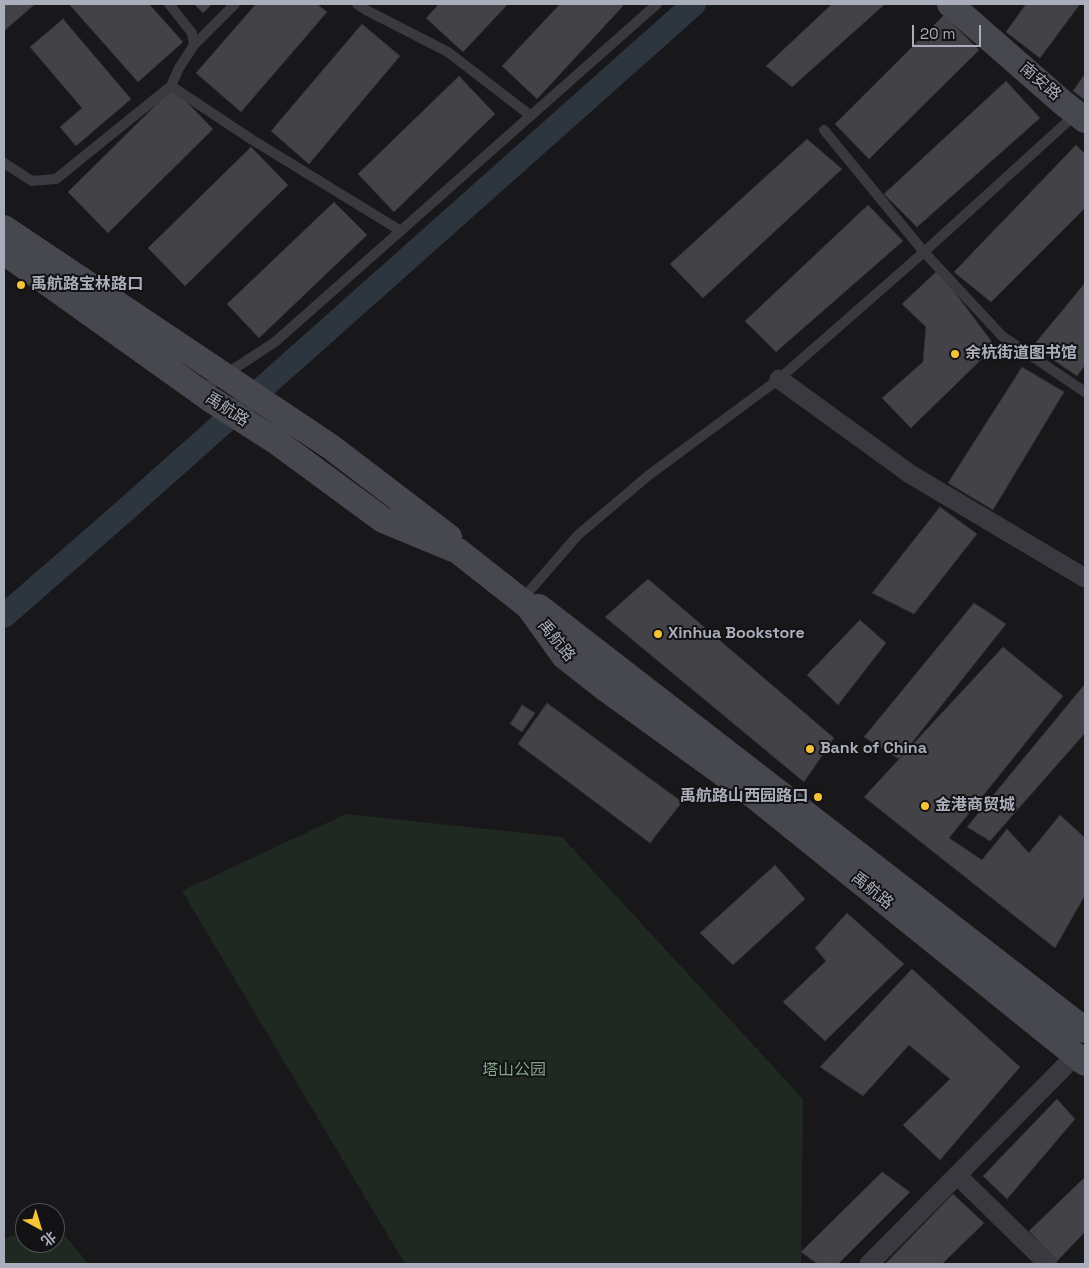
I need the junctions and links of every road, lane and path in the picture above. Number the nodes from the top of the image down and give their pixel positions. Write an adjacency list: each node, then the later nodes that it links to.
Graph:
1 (169, 4): 6 (lane)
2 (235, 4): 6 (lane)
3 (358, 4): 8 (lane)
4 (950, 4): 9 (main road, 南安路)
5 (651, 5): 8 (lane)
6 (194, 45): 7 (lane)
7 (171, 86): 11 (lane); 13 (lane)
8 (531, 116): 13 (lane)
9 (1081, 117): 15 (lane)
10 (824, 130): 15 (lane)
11 (4, 163)
12 (4, 228): 16 (main road, 禹航路)
13 (401, 231): 16 (lane)
14 (4, 252): 19 (main road, 禹航路)
15 (924, 252): 17 (lane); 18 (lane)
16 (227, 377): 19 (lane); 21 (main road, 禹航路)
17 (779, 379): 20 (street); 21 (lane)
18 (1085, 392)
19 (205, 396): 23 (main road, 禹航路)
20 (1085, 578)
21 (525, 596): 22 (main road, 禹航路)
22 (1084, 1023): 23 (main road)
23 (1080, 1059): 24 (street)
24 (957, 1175): 25 (street); 26 (street)
25 (869, 1264)
26 (1048, 1264)

